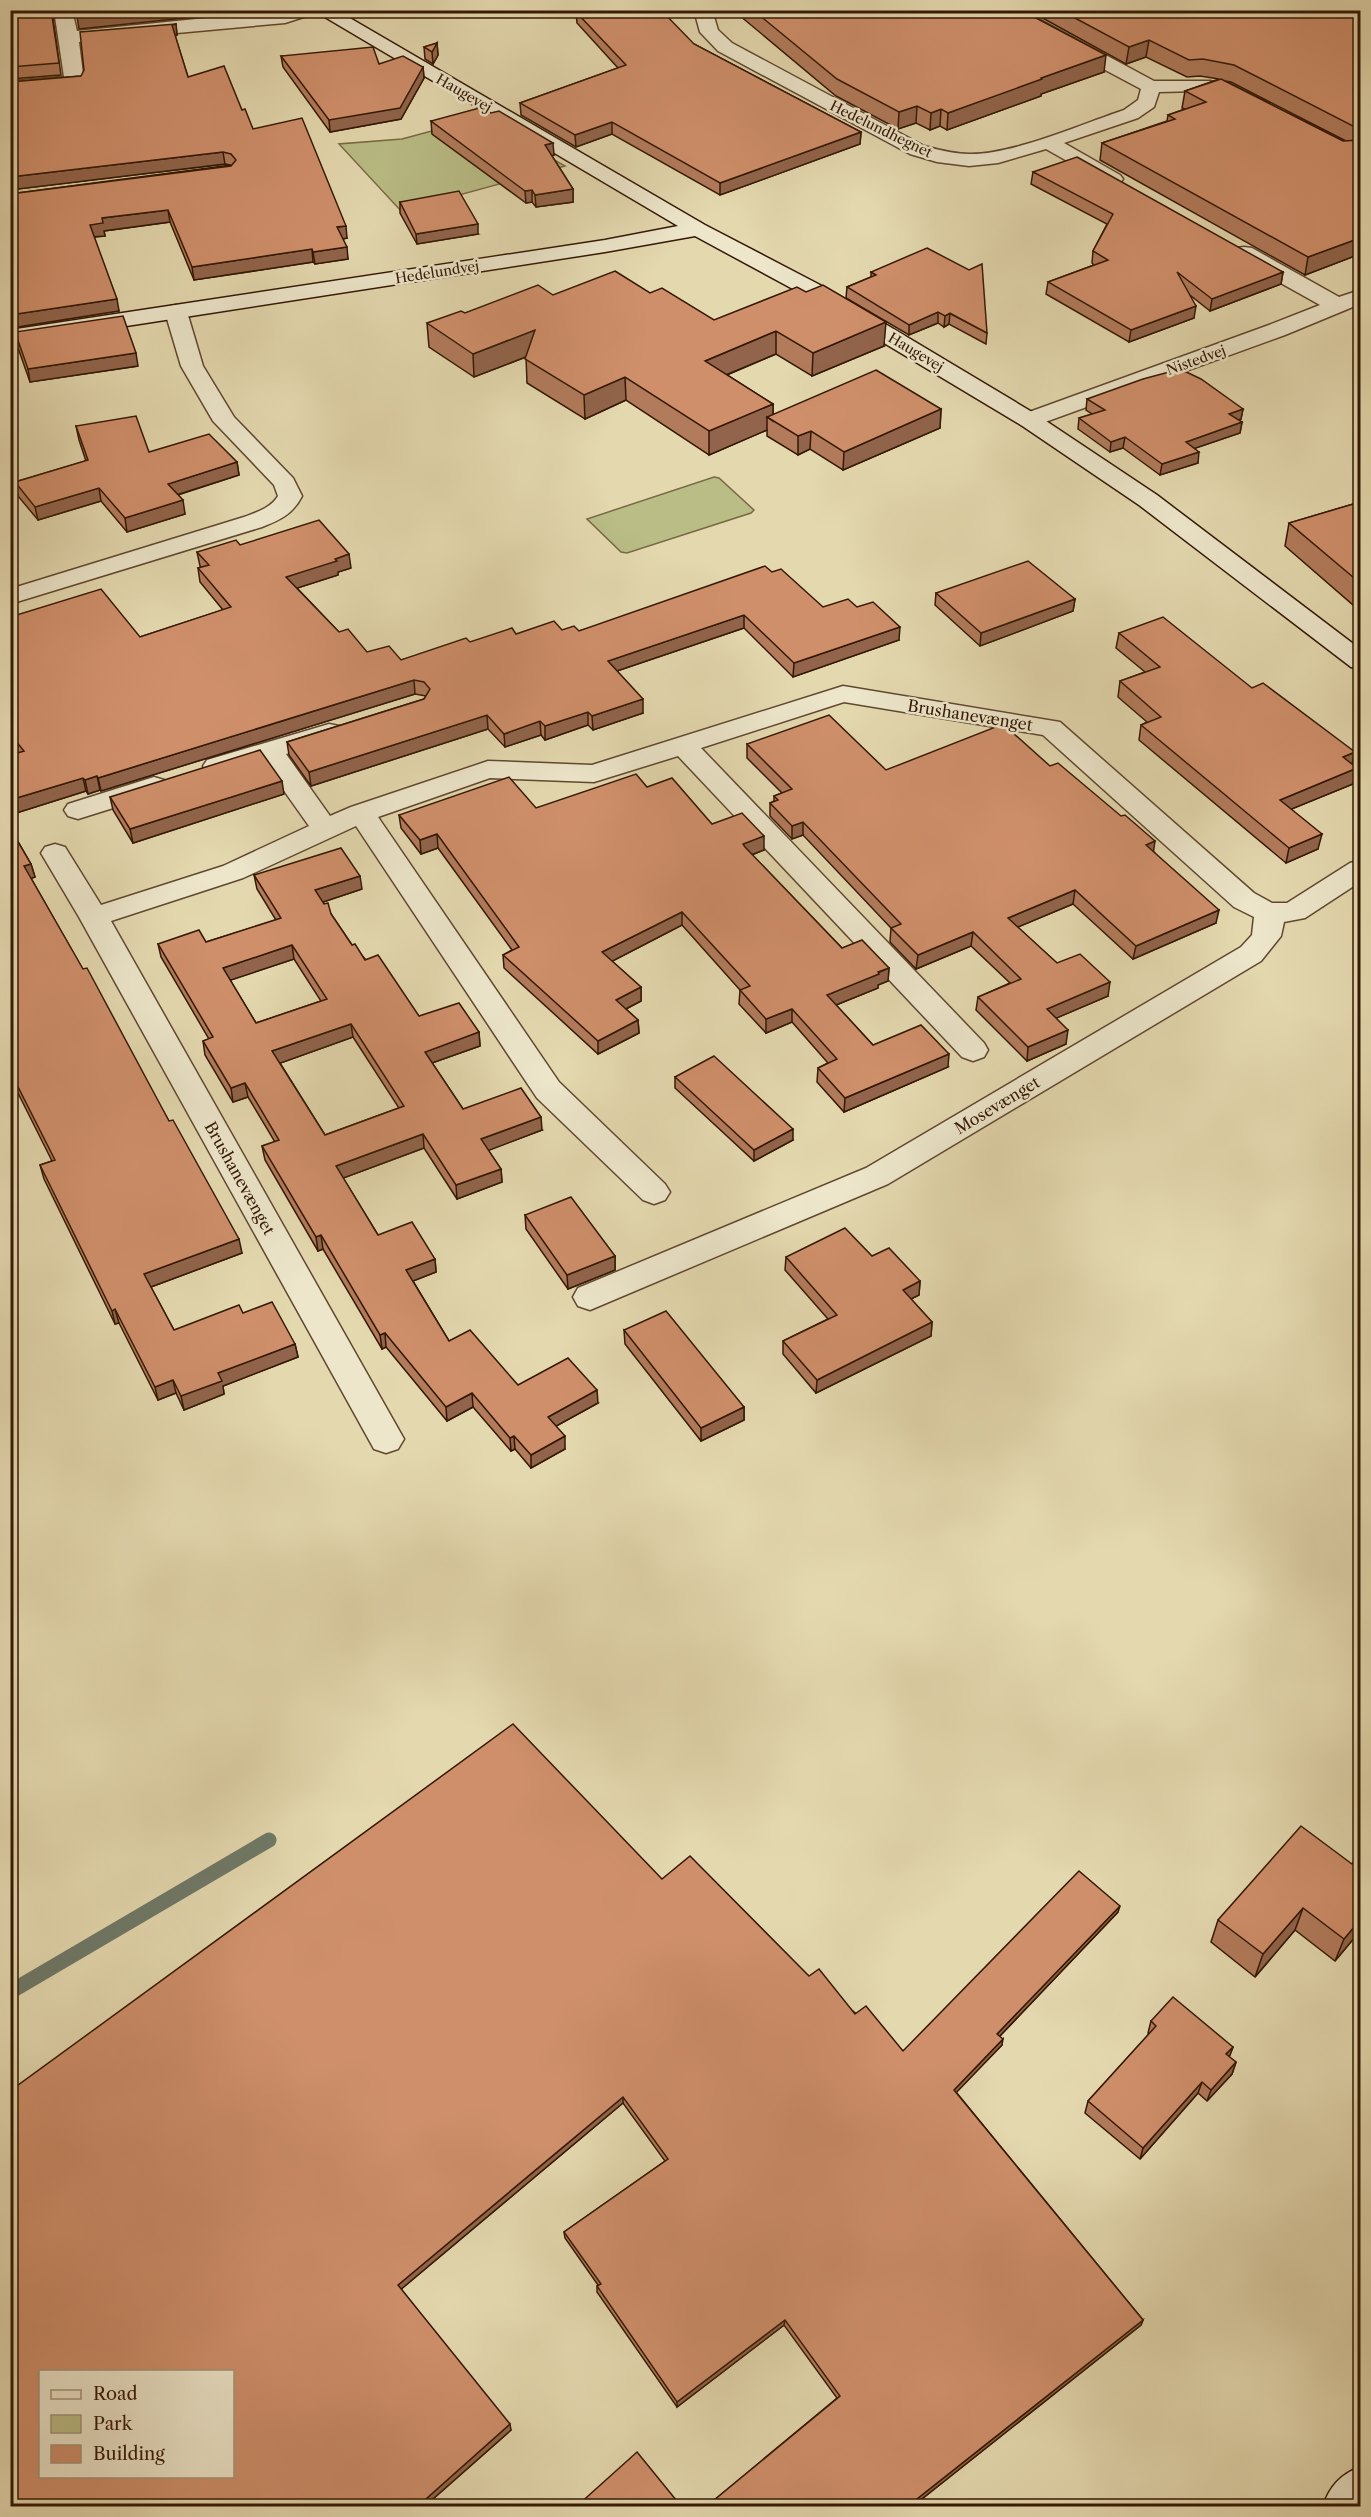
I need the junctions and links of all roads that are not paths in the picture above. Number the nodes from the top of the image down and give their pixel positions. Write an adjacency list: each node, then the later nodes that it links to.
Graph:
1 (63, 10): 6 (street)
2 (306, 10): 6 (street)
3 (322, 10): 12 (street, Haugevej)
4 (703, 10): 10 (street, Hedelundhegnet)
5 (1007, 10): 8 (street)
6 (69, 37): 7 (street)
7 (10, 87)
8 (1151, 87): 9 (street); 10 (street, Hedelundhegnet)
9 (1264, 109)
10 (1048, 142): 11 (street)
11 (1129, 188)
12 (698, 229): 16 (street, Hedelundvej); 18 (street, Haugevej)
13 (1222, 241): 15 (street)
14 (1360, 296): 15 (street, Nistedvej)
15 (1336, 305): 18 (street, Nistedvej)
16 (176, 312): 17 (street, Hedelundvej); 19 (street)
17 (10, 337)
18 (1029, 420): 20 (street, Haugevej)
19 (10, 597)
20 (1360, 661)
21 (349, 725): 23 (street)
22 (684, 746): 25 (street, Brushanevænget); 29 (street, Brushanevænget); 31 (street)
23 (269, 750): 24 (street); 26 (street)
24 (78, 810)
25 (362, 813): 26 (street, Brushanevænget); 32 (street)
26 (325, 830): 30 (street, Brushanevænget)
27 (55, 853): 30 (street, Brushanevænget)
28 (1360, 869): 29 (street)
29 (1268, 913): 33 (street, Mosevænget)
30 (94, 917): 34 (street, Brushanevænget)
31 (974, 1050)
32 (654, 1192)
33 (590, 1297)
34 (386, 1439)
35 (1360, 2491): 36 (street)
36 (1347, 2506)

